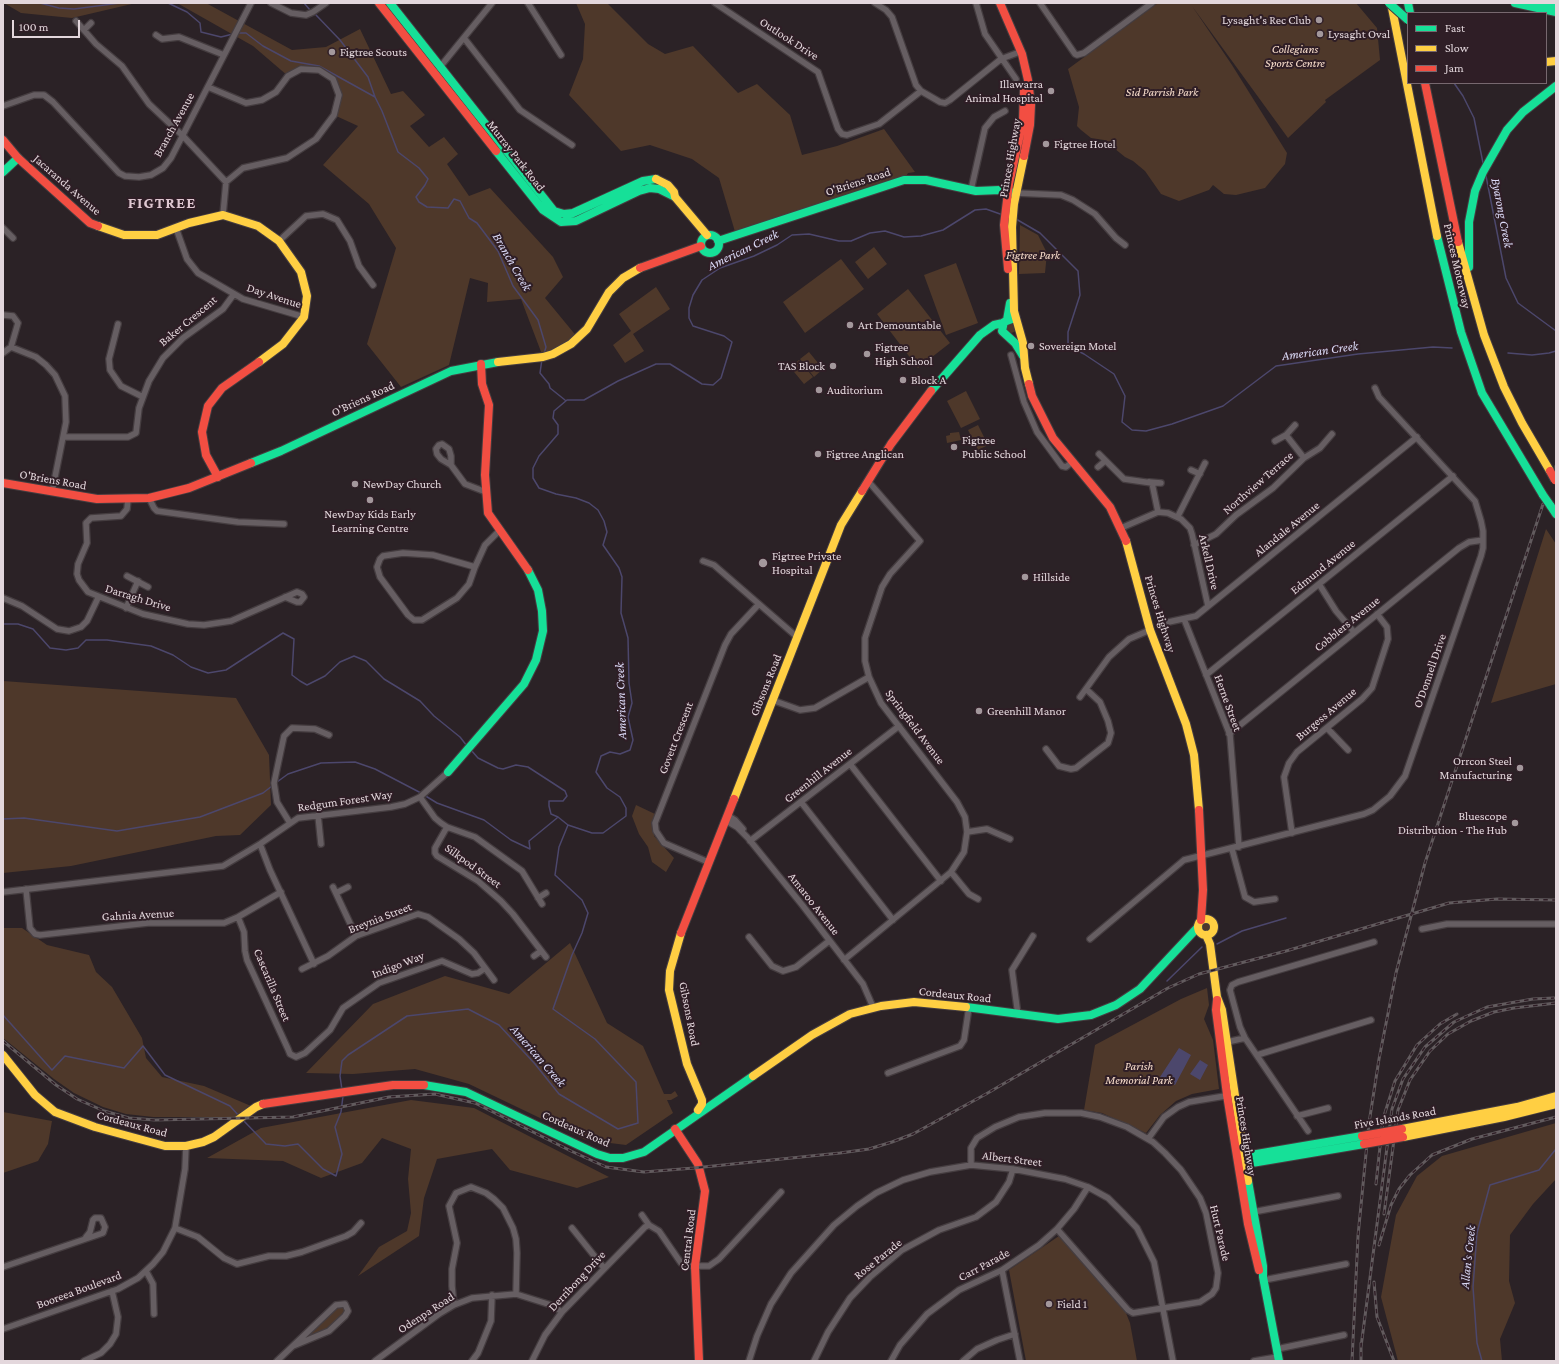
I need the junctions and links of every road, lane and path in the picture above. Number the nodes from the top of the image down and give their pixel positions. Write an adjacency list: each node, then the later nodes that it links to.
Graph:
1 (251, 3): 29 (street, Branch Avenue)
2 (271, 3): 3 (street)
3 (326, 3)
4 (379, 3): 49 (main road, Murray Park Road)
5 (390, 3): 32 (main road, Murray Park Road)
6 (492, 3): 27 (street)
7 (528, 3): 30 (street)
8 (715, 3): 37 (street, Outlook Drive)
9 (875, 3): 37 (street)
10 (976, 3): 31 (street)
11 (995, 3): 28 (main road, Princes Highway)
12 (1000, 3): 47 (main road, Princes Highway)
13 (1040, 3): 14 (street)
14 (1152, 3)
15 (1390, 3): 22 (main road, bridge); 104 (main road, Princes Motorway, bridge)
16 (1396, 3): 21 (main road)
17 (1515, 3): 20 (main road)
18 (1538, 3): 19 (main road)
19 (1556, 6)
20 (1556, 12)
21 (1407, 14)
22 (1407, 19)
23 (76, 21): 25 (street)
24 (91, 23): 25 (street)
25 (84, 30): 40 (street)
26 (156, 35): 29 (street)
27 (464, 38): 32 (street); 42 (street)
28 (1017, 53): 31 (street); 47 (main road, Princes Highway)
29 (224, 54): 36 (street, Branch Avenue)
30 (561, 55)
31 (1001, 59): 33 (street); 37 (street)
32 (440, 67): 49 (main road, Murray Park Road)
33 (1016, 79)
34 (1424, 84): 69 (main road, Princes Motorway)
35 (1556, 86): 69 (main road)
36 (208, 87): 40 (street, Branch Avenue); 45 (street)
37 (921, 91)
38 (3, 106): 40 (street, Branch Avenue)
39 (1005, 111): 46 (street)
40 (184, 136): 45 (street)
41 (3, 140): 43 (main road, Jacaranda Avenue)
42 (572, 145)
43 (18, 158): 44 (main road); 52 (main road, Jacaranda Avenue)
44 (3, 172)
45 (226, 182): 48 (street)
46 (971, 190): 47 (main road, O'Briens Road); 55 (main road, O'Briens Road)
47 (1012, 192): 50 (main road, Princes Highway); 57 (street)
48 (222, 214): 52 (main road, Jacaranda Avenue); 56 (main road)
49 (553, 214): 53 (main road)
50 (1008, 226): 63 (main road, Princes Highway); 64 (main road, Princes Highway)
51 (3, 228): 54 (street)
52 (176, 228): 60 (street, Day Avenue)
53 (707, 235): 55 (main road); 58 (main road)
54 (13, 238)
55 (718, 240): 58 (main road)
56 (279, 241): 59 (street); 62 (main road)
57 (1125, 245)
58 (701, 246): 74 (main road, O'Briens Road)
59 (373, 285)
60 (234, 294): 62 (street, Day Avenue); 76 (street, Baker Crescent)
61 (3, 315): 70 (street)
62 (304, 317): 93 (main road)
63 (1005, 321): 64 (main road); 67 (main road, Gibsons Road); 68 (main road, Princes Highway)
64 (1016, 321): 66 (main road, Princes Highway)
65 (118, 324): 76 (street)
66 (1019, 330): 68 (main road); 73 (main road, Princes Highway)
67 (984, 332): 68 (main road); 94 (main road, Gibsons Road)
68 (1006, 335): 73 (main road, Princes Highway)
69 (1484, 335): 95 (main road, Princes Motorway, bridge)
70 (11, 347): 71 (street); 80 (street)
71 (3, 353)
72 (1011, 355): 86 (street)
73 (1024, 357): 86 (main road, Princes Highway)
74 (481, 364): 93 (main road, O'Briens Road); 100 (main road, Redgum Forest Way)
75 (1375, 388): 81 (street, O'Donnell Drive)
76 (143, 397): 80 (street, Baker Crescent)
77 (1295, 425): 79 (street)
78 (1332, 434): 84 (street, Northview Terrace)
79 (1286, 435): 82 (street); 84 (street)
80 (64, 437): 99 (street)
81 (1417, 437): 92 (street, O'Donnell Drive); 121 (street, Alandale Avenue)
82 (1275, 441)
83 (1099, 454): 85 (street)
84 (1304, 458): 110 (street, Northview Terrace)
85 (1105, 461): 89 (street); 96 (street)
86 (1072, 462): 107 (main road, Princes Highway)
87 (1206, 463): 91 (street)
88 (451, 465): 100 (street)
89 (1098, 467)
90 (1191, 470): 91 (street)
91 (1200, 474): 105 (street)
92 (1453, 476): 109 (street, O'Donnell Drive); 115 (street, Edmund Avenue)
93 (218, 478): 101 (main road, O'Briens Road)
94 (868, 481): 128 (main road, Gibsons Road); 130 (street, Springfield Avenue)
95 (1556, 481)
96 (1149, 482): 98 (street); 103 (street)
97 (3, 483): 99 (main road, O'Briens Road)
98 (1161, 483)
99 (52, 492): 102 (main road, O'Briens Road)
100 (486, 492): 108 (main road, Redgum Forest Way)
101 (149, 498): 102 (main road, O'Briens Road); 106 (street)
102 (128, 499): 119 (street, Darragh Drive)
103 (1158, 512): 105 (street); 107 (street)
104 (1556, 514)
105 (1178, 516): 110 (street, Arkell Drive)
106 (284, 524)
107 (1121, 528): 126 (main road, Princes Highway)
108 (500, 530): 112 (street); 141 (main road, Redgum Forest Way)
109 (1483, 540): 123 (street, Cobblers Avenue); 149 (street, O'Donnell Drive)
110 (1194, 545): 121 (street, Arkell Drive)
111 (704, 561): 120 (street)
112 (475, 567): 112 (street)
113 (128, 576): 114 (street)
114 (138, 581): 116 (street); 122 (street)
115 (1319, 584): 127 (street); 129 (street, Edmund Avenue)
116 (148, 587)
117 (285, 597): 122 (street, Darragh Drive)
118 (3, 598): 119 (street)
119 (98, 598): 122 (street, Darragh Drive)
120 (759, 604): 128 (street); 157 (street, Govett Crescent)
121 (1208, 606): 124 (street, Alandale Avenue)
122 (126, 608)
123 (1377, 614): 127 (street, Cobblers Avenue); 135 (street, Burgess Avenue)
124 (1184, 619): 125 (street, Alandale Avenue); 129 (street, Herne Street)
125 (1164, 623)
126 (1150, 630): 131 (street); 156 (main road, Princes Highway)
127 (1354, 632): 136 (street, Cobblers Avenue)
128 (797, 637): 133 (main road, Gibsons Road)
129 (1206, 675): 136 (street, Herne Street)
130 (869, 677): 133 (street); 134 (street, Springfield Avenue)
131 (1086, 689): 132 (street); 138 (street)
132 (1080, 697)
133 (772, 700): 145 (main road, Gibsons Road)
134 (899, 726): 140 (street, Greenhill Avenue); 148 (street, Springfield Avenue)
135 (1327, 728): 139 (street); 149 (street, Burgess Avenue)
136 (1229, 734): 154 (street, Herne Street)
137 (330, 735): 146 (street)
138 (1046, 749)
139 (1348, 750)
140 (850, 764): 143 (street, Greenhill Avenue); 159 (street)
141 (448, 772): 142 (street, Redgum Forest Way)
142 (420, 797): 144 (street, Redgum Forest Way); 147 (street)
143 (802, 802): 151 (street, Greenhill Avenue); 172 (street)
144 (318, 815): 146 (street, Redgum Forest Way); 153 (street)
145 (726, 818): 151 (street, Amaroo Avenue); 157 (main road, Gibsons Road)
146 (290, 823): 152 (street, Redgum Forest Way)
147 (448, 828): 167 (street); 182 (street, Silkpod Street)
148 (967, 832): 150 (street); 158 (street, Springfield Avenue)
149 (1292, 833): 154 (street, O'Donnell Drive)
150 (1010, 839)
151 (749, 840): 180 (street, Amaroo Avenue)
152 (260, 844): 162 (street, Redgum Forest Way); 164 (street)
153 (321, 844)
154 (1239, 847): 155 (street, O'Donnell Drive)
155 (1232, 849): 156 (street, O'Donnell Drive); 168 (street)
156 (1201, 856): 174 (main road, Princes Highway); 179 (street, O'Donnell Drive)
157 (708, 862): 200 (main road, Gibsons Road)
158 (951, 872): 159 (street, Springfield Avenue); 169 (street)
159 (941, 881): 172 (street, Springfield Avenue)
160 (333, 887): 165 (street)
161 (348, 887): 165 (street)
162 (26, 889): 163 (street, Redgum Forest Way); 171 (street, Gahnia Avenue)
163 (3, 892)
164 (281, 892): 171 (street, Gahnia Avenue); 186 (street)
165 (336, 893): 176 (street)
166 (546, 893): 167 (street)
167 (538, 898): 170 (street)
168 (1275, 899)
169 (978, 900)
170 (542, 904)
171 (238, 917): 198 (street, Cascarilla Street)
172 (893, 920): 185 (street, Springfield Avenue)
173 (1556, 924): 175 (street)
174 (1204, 928): 192 (main road, Cordeaux Road); 195 (main road, Princes Highway)
175 (1422, 929)
176 (356, 936): 186 (street, Breynia Street); 188 (street, Breynia Street)
177 (1033, 936): 192 (street)
178 (750, 937): 180 (street)
179 (1090, 939)
180 (829, 941): 185 (street, Amaroo Avenue)
181 (1374, 942): 194 (street)
182 (541, 951): 183 (street); 184 (street, Silkpod Street)
183 (534, 956)
184 (546, 957)
185 (844, 960): 191 (street, Amaroo Avenue)
186 (314, 964): 187 (street, Breynia Street)
187 (302, 969)
188 (484, 969): 189 (street, Breynia Street); 198 (street, Indigo Way)
189 (494, 980)
190 (969, 1007): 191 (main road, Cordeaux Road); 192 (main road, Cordeaux Road); 199 (street)
191 (871, 1008): 203 (main road, Cordeaux Road)
192 (1018, 1015)
193 (1371, 1020): 196 (street)
194 (1245, 1038): 195 (street); 196 (street)
195 (1223, 1043): 201 (main road, Princes Highway)
196 (1257, 1054): 206 (street)
197 (3, 1055): 213 (main road, Cordeaux Road)
198 (296, 1057)
199 (888, 1073)
200 (695, 1083): 203 (main road, Gibsons Road); 207 (main road, Gibsons Road)
201 (1231, 1095): 211 (street); 212 (main road, Princes Highway); 215 (main road, Princes Highway)
202 (1556, 1096): 210 (main road, Five Islands Road)
203 (712, 1103): 207 (main road, Cordeaux Road)
204 (1556, 1104): 210 (main road, Five Islands Road)
205 (1328, 1108): 206 (street)
206 (1298, 1116): 209 (street)
207 (686, 1121): 208 (main road, Cordeaux Road)
208 (675, 1129): 213 (main road, Cordeaux Road); 231 (main road, Central Road)
209 (1308, 1131)
210 (1403, 1133): 214 (main road, Five Islands Road, bridge)
211 (1148, 1139): 216 (street, Hurt Parade); 241 (street, Hurt Parade)
212 (1242, 1140): 214 (main road); 215 (main road, Princes Highway)
213 (186, 1146): 226 (street, Booreea Boulevard)
214 (1265, 1157): 215 (main road, Five Islands Road); 218 (main road)
215 (1241, 1161): 218 (main road, Princes Highway); 222 (main road, Princes Highway)
216 (971, 1165): 217 (street, Albert Street); 255 (street, Albert Street)
217 (1013, 1169): 219 (street, Albert Street); 256 (street, Rose Parade)
218 (1249, 1185): 222 (main road, Princes Highway)
219 (1088, 1188): 228 (street, Carr Parade); 241 (street, Albert Street)
220 (781, 1192): 231 (street)
221 (1338, 1196): 222 (street)
222 (1250, 1213): 236 (main road, Princes Highway)
223 (642, 1215): 225 (street)
224 (361, 1223): 226 (street)
225 (649, 1224): 231 (street); 233 (street, Derribong Drive)
226 (175, 1228): 235 (street, Booreea Boulevard)
227 (572, 1228): 233 (street)
228 (1057, 1229): 234 (street, Carr Parade); 241 (street, Hurt Parade)
229 (86, 1237): 232 (street)
230 (1346, 1264): 236 (street)
231 (695, 1266): 254 (main road, Central Road)
232 (3, 1267)
233 (604, 1268): 242 (street, Derribong Drive)
234 (1002, 1270): 245 (street); 257 (street, Carr Parade)
235 (146, 1271): 237 (street, Booreea Boulevard); 243 (street)
236 (1263, 1279): 248 (main road, Princes Highway)
237 (112, 1291): 244 (street, Booreea Boulevard); 249 (street)
238 (516, 1294): 239 (street, Odenpa Road); 240 (street); 242 (street, Odenpa Road)
239 (492, 1295): 240 (street, Odenpa Road); 252 (street)
240 (454, 1305): 251 (street, Odenpa Road)
241 (1164, 1308): 260 (street, Albert Street)
242 (562, 1312): 253 (street, Derribong Drive)
243 (154, 1314)
244 (3, 1329)
245 (1015, 1334): 258 (street); 259 (street)
246 (1344, 1335): 248 (street)
247 (293, 1346): 247 (street); 250 (street)
248 (1278, 1356): 261 (street)
249 (84, 1361)
250 (277, 1361)
251 (375, 1361)
252 (472, 1361)
253 (532, 1361)
254 (699, 1361)
255 (748, 1361)
256 (814, 1361)
257 (891, 1361)
258 (963, 1361)
259 (1020, 1361)
260 (1173, 1361)
261 (1254, 1361)

